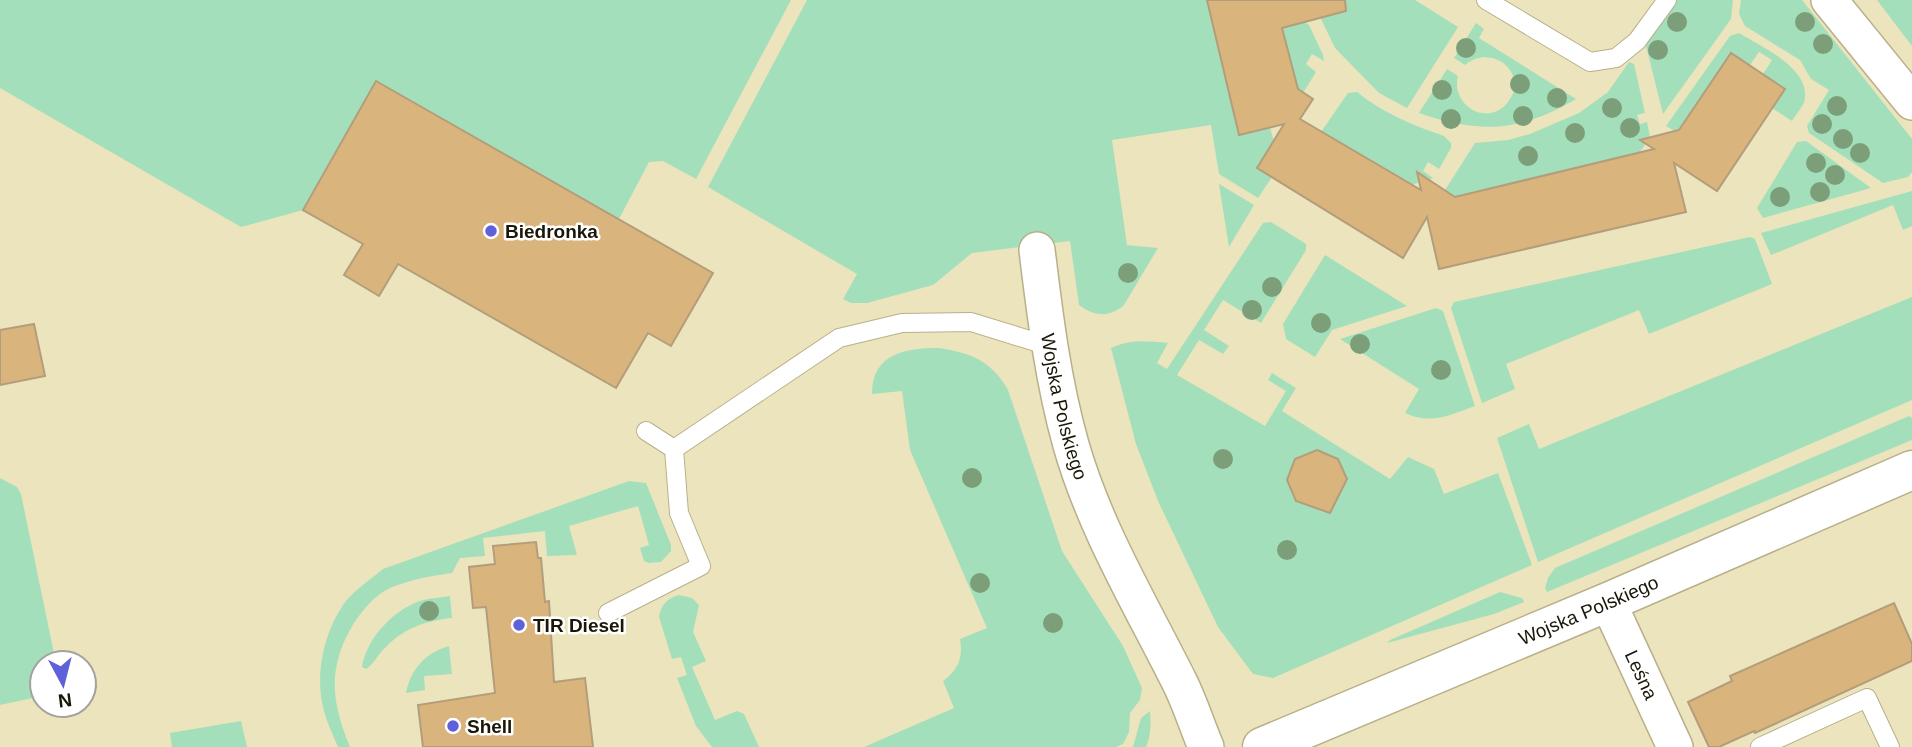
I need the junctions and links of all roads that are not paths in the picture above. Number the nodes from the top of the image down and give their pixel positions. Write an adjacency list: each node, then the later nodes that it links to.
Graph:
1 (1486, 0): 2 (lane)
2 (1667, 0)
3 (1829, 0): 4 (street)
4 (1912, 102)
5 (1037, 250): 6 (street, Wojska Polskiego)
6 (1049, 346): 8 (lane); 12 (street, Wojska Polskiego)
7 (646, 431): 8 (lane)
8 (674, 449): 11 (lane)
9 (1912, 470): 10 (main road, Wojska Polskiego)
10 (1608, 601): 13 (main road, Wojska Polskiego); 14 (street, Leśna)
11 (608, 613)
12 (1206, 747)
13 (1262, 747)
14 (1675, 747)
15 (1760, 747): 16 (lane)
16 (1890, 747)

